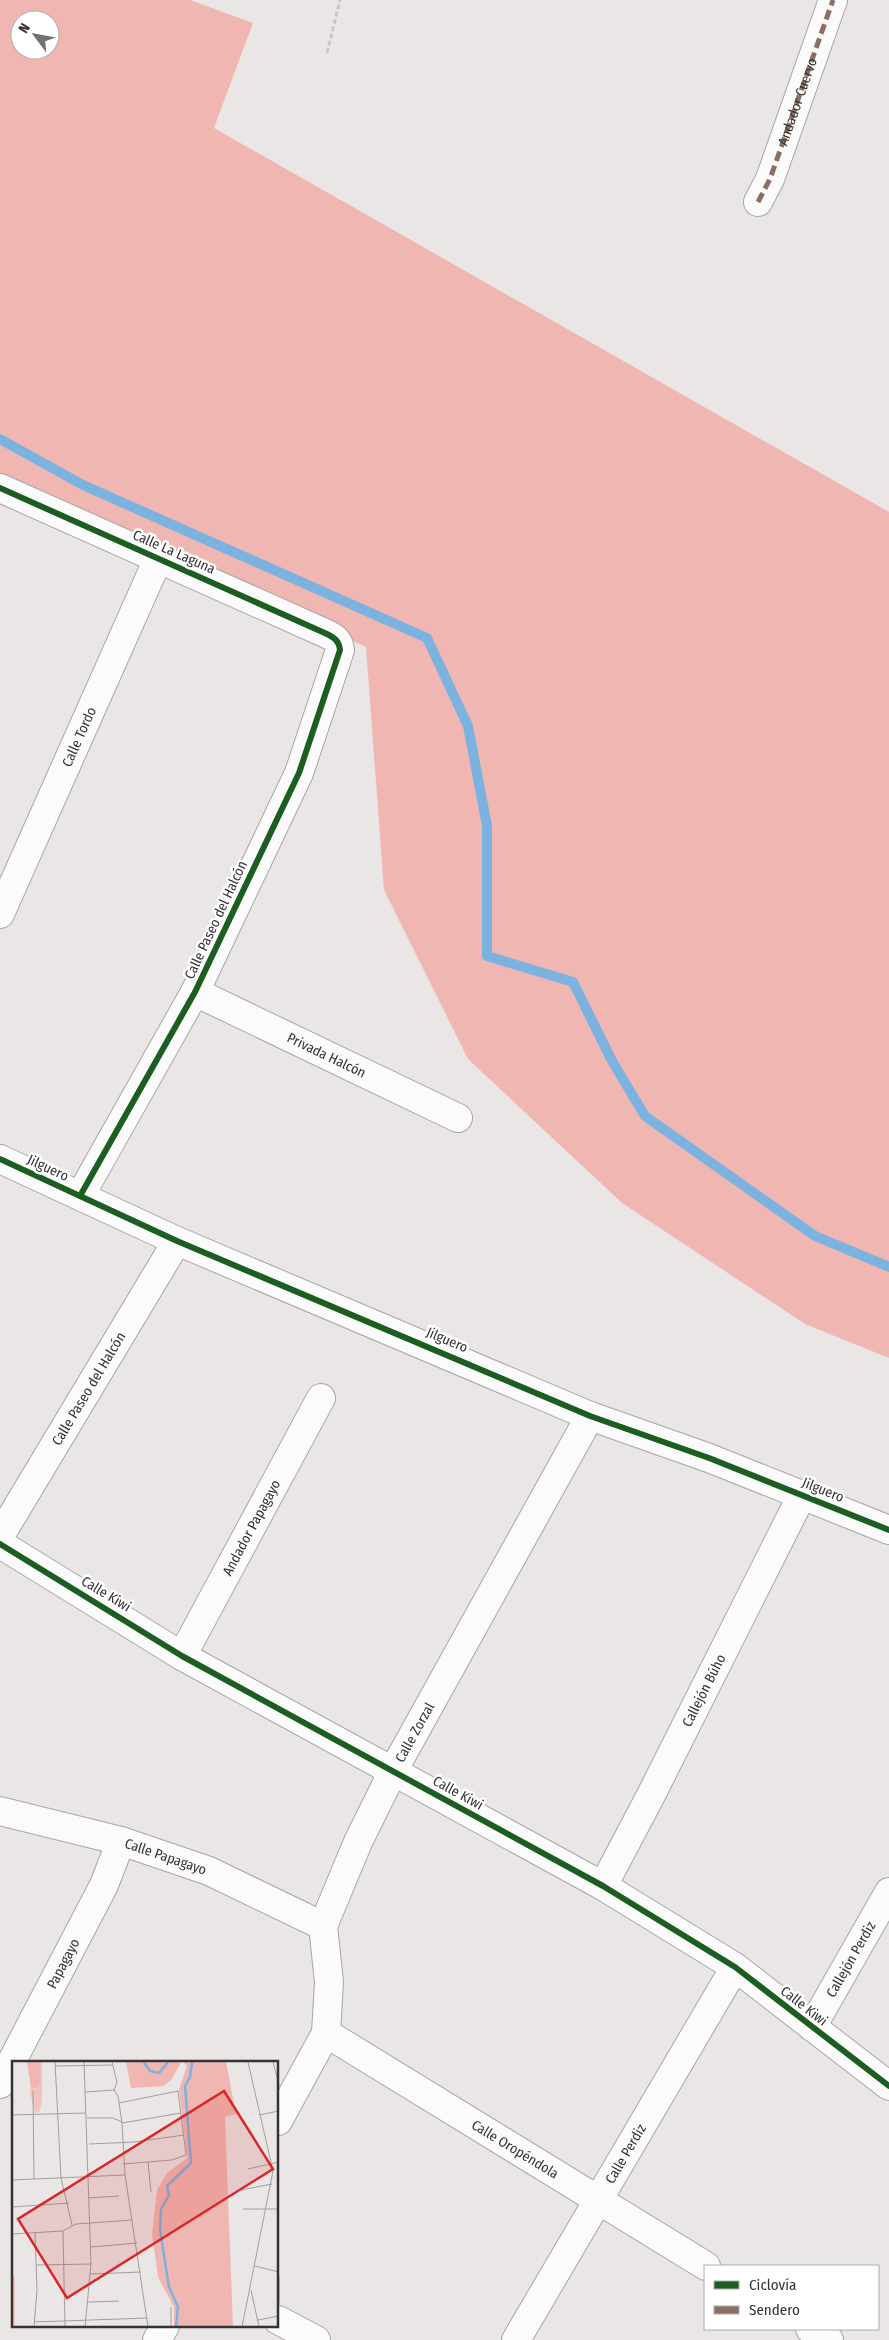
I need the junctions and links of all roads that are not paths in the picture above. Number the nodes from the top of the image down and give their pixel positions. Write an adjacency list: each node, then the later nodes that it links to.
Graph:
1 (833, 0): 2 (street, Andador Cuervo)
2 (758, 202)
3 (0, 488): 4 (street, Calle La Laguna)
4 (158, 559): 5 (street, Calle La Laguna); 6 (street, Calle Tordo)
5 (337, 640): 7 (street, Calle Paseo del Halcón)
6 (0, 914)
7 (195, 992): 8 (street, Privada Halcón); 10 (street, Calle Paseo del Halcón)
8 (458, 1118)
9 (0, 1159): 10 (street, Jilguero)
10 (80, 1196): 11 (street, Jilguero)
11 (178, 1241): 13 (street, Jilguero); 16 (street, Calle Paseo del Halcón)
12 (321, 1398): 18 (street, Andador Papagayo)
13 (590, 1416): 14 (street, Jilguero); 19 (street, Calle Zorzal)
14 (802, 1495): 15 (street, Jilguero); 22 (street, Callejón Búho)
15 (889, 1530)
16 (0, 1536)
17 (0, 1544): 18 (street, Calle Kiwi)
18 (182, 1656): 19 (street, Calle Kiwi)
19 (393, 1771): 22 (street, Calle Kiwi); 24 (street, Calle Zorzal)
20 (0, 1811): 21 (street, Calle Papagayo)
21 (121, 1841): 24 (street, Calle Papagayo); 28 (street, Papagayo)
22 (602, 1886): 25 (street, Calle Kiwi)
23 (889, 1892): 26 (street, Callejón Perdiz)
24 (323, 1926): 27 (street, Calle Zorzal)
25 (735, 1967): 26 (street, Calle Kiwi); 33 (street, Calle Perdiz)
26 (812, 2027): 31 (street, Calle Kiwi)
27 (326, 2033): 32 (street, Calle Zorzal); 33 (street, Calle Oropéndola)
28 (12, 2061)
29 (12, 2061): 30 (street, Papagayo)
30 (0, 2084)
31 (889, 2086)
32 (279, 2119)
33 (597, 2201): 34 (street, Calle Oropéndola); 40 (street, Calle Perdiz)
34 (704, 2265)
35 (279, 2321): 39 (street)
36 (164, 2328): 38 (street)
37 (812, 2330): 41 (street)
38 (157, 2340)
39 (316, 2340)
40 (516, 2340)
41 (829, 2340)

